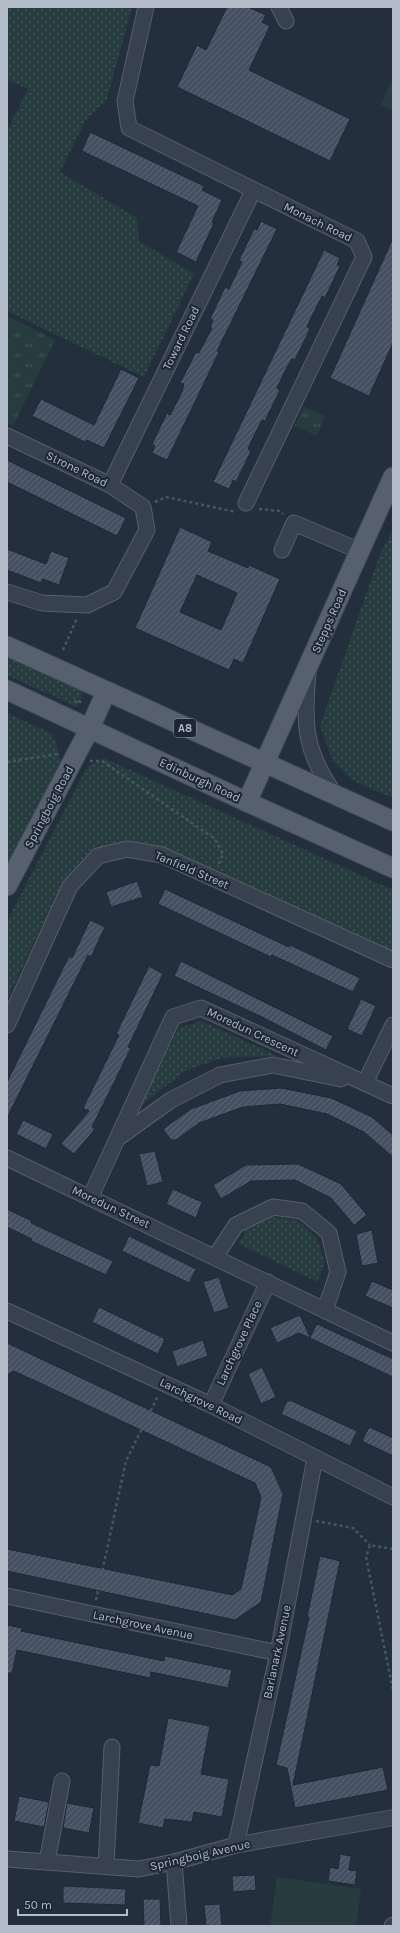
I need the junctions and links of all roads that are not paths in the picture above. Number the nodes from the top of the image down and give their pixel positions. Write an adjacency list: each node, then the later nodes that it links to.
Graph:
1 (146, 7): 4 (street, Monach Road)
2 (279, 7): 3 (street)
3 (286, 21)
4 (253, 191): 7 (street, Toward Road); 8 (street, Monach Road)
5 (7, 436): 7 (street, Strone Road)
6 (393, 477): 10 (main road, Stepps Road)
7 (110, 485): 11 (street, Strone Road)
8 (246, 504)
9 (282, 550): 10 (street)
10 (360, 551): 13 (main road, Stepps Road)
11 (7, 592)
12 (7, 646): 15 (main road, A8)
13 (308, 667): 17 (main road, Stepps Road); 18 (street)
14 (7, 690): 16 (main road, Edinburgh Road)
15 (106, 692): 16 (main road, Springboig Road); 17 (main road, A8)
16 (90, 728): 19 (main road, Edinburgh Road); 22 (main road, Springboig Road)
17 (264, 764): 18 (main road, A8); 19 (main road, Stepps Road)
18 (336, 796): 20 (main road, A8)
19 (247, 802): 21 (main road, Edinburgh Road)
20 (393, 822)
21 (393, 868)
22 (7, 886)
23 (393, 960): 24 (street, Tanfield Street)
24 (7, 1025)
25 (393, 1025): 26 (street)
26 (365, 1083): 27 (street, Moredun Crescent); 28 (street, Moredun Crescent); 29 (street, Moredun Crescent); 29 (street, Moredun Crescent)
27 (393, 1096)
28 (393, 1104)
29 (118, 1138): 31 (street, Moredun Crescent)
30 (7, 1158): 31 (street, Moredun Street)
31 (90, 1198): 32 (street, Moredun Street)
32 (214, 1257): 33 (street, Moredun Street); 35 (street)
33 (268, 1282): 35 (street, Moredun Street); 37 (street, Larchgrove Place)
34 (7, 1310): 37 (street, Larchgrove Road)
35 (325, 1310): 36 (street, Moredun Street)
36 (393, 1343)
37 (211, 1405): 38 (street, Larchgrove Road)
38 (315, 1458): 39 (street, Larchgrove Road); 41 (street, Barlanark Avenue)
39 (393, 1497)
40 (7, 1596): 41 (street, Larchgrove Avenue)
41 (278, 1653): 45 (street, Barlanark Avenue)
42 (112, 1747): 49 (street)
43 (62, 1781): 47 (street)
44 (391, 1818): 45 (street, Springboig Avenue)
45 (236, 1846): 48 (street, Springboig Avenue)
46 (7, 1859): 47 (street, Springboig Avenue)
47 (47, 1862): 49 (street, Springboig Avenue)
48 (174, 1862): 49 (street, Springboig Avenue); 50 (street)
49 (106, 1866)
50 (179, 1926)

